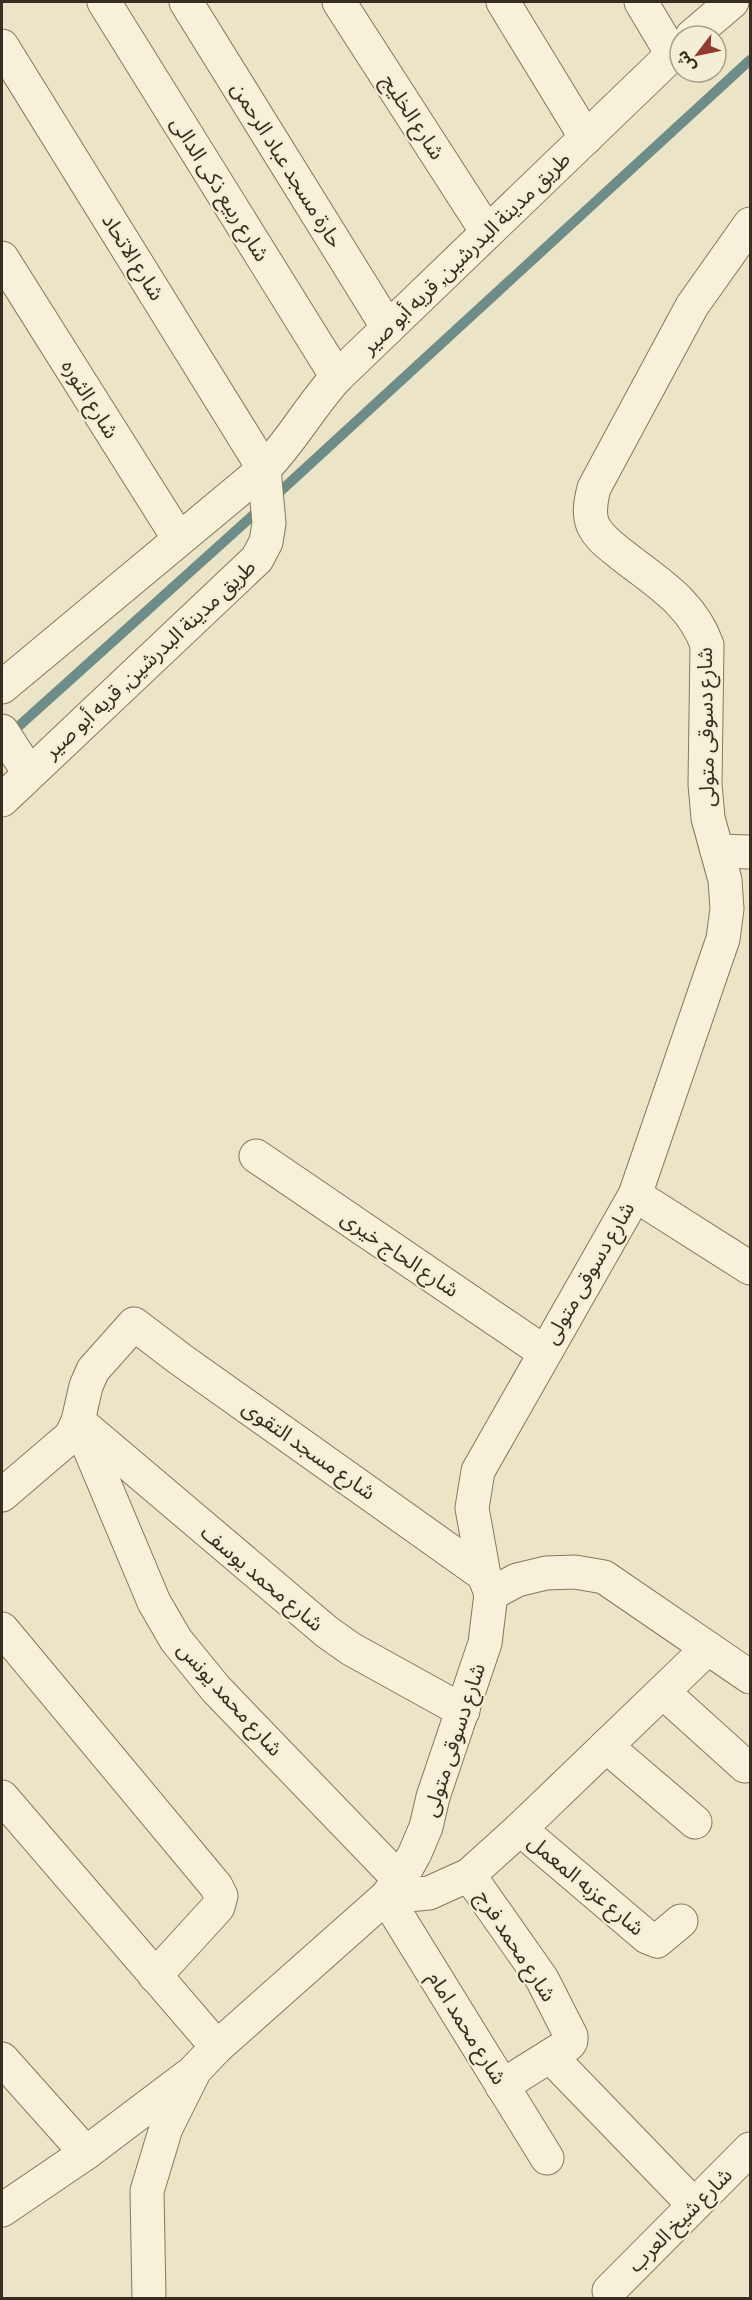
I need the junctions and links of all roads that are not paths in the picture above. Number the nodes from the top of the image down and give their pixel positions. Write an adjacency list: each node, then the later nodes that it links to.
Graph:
1 (104, 2): 16 (street, شارع ربيع ذكى الدالى)
2 (186, 2): 15 (street, حارة مسجد عباد الرحمن)
3 (339, 2): 13 (street, شارع الخليج)
4 (503, 2): 11 (street)
5 (640, 2): 8 (street)
6 (732, 2): 7 (street, طريق مدينة البدرشين, قريه أبو صير)
7 (707, 24)
8 (668, 31)
9 (2, 46): 17 (street, شارع الاتحاد)
10 (668, 59): 11 (street, طريق مدينة البدرشين, قريه أبو صير)
11 (586, 138): 13 (street, طريق مدينة البدرشين, قريه أبو صير)
12 (750, 224): 22 (street, شارع دسوقى متولى)
13 (487, 232): 15 (street, طريق مدينة البدرشين, قريه أبو صير)
14 (2, 258): 18 (street, شارع الثوره)
15 (388, 328): 16 (street, طريق مدينة البدرشين, قريه أبو صير)
16 (337, 378): 17 (street, طريق مدينة البدرشين, قريه أبو صير)
17 (267, 495): 18 (street, طريق مدينة البدرشين, قريه أبو صير); 20 (street, طريق مدينة البدرشين, قريه أبو صير)
18 (178, 539): 19 (street, طريق مدينة البدرشين, قريه أبو صير)
19 (2, 687)
20 (16, 753): 21 (street, طريق مدينة البدرشين, قريه أبو صير)
21 (2, 800)
22 (717, 851): 23 (street); 25 (street, شارع دسوقى متولى)
23 (750, 852)
24 (256, 1156): 27 (street, شارع الحاج خيرى)
25 (635, 1195): 26 (street); 27 (street, شارع دسوقى متولى)
26 (750, 1268)
27 (544, 1352): 30 (street, شارع دسوقى متولى)
28 (78, 1421): 29 (street); 30 (street, شارع مسجد التقوى); 35 (street, شارع محمد يوسف); 42 (street, شارع محمد يونس)
29 (2, 1495)
30 (488, 1584): 32 (street); 35 (street, شارع دسوقى متولى)
31 (2, 1629): 44 (street)
32 (708, 1648): 33 (street); 34 (street)
33 (750, 1677)
34 (663, 1692): 36 (street); 37 (street)
35 (464, 1711): 42 (street, شارع دسوقى متولى)
36 (606, 1746): 39 (street); 40 (street)
37 (745, 1766)
38 (2, 1797): 44 (street)
39 (695, 1822)
40 (520, 1829): 41 (street); 43 (street, شارع عزبه المعمل)
41 (469, 1875): 42 (street); 46 (street, شارع محمد فرج)
42 (393, 1888): 45 (street, شارع دسوقى متولى); 49 (street, شارع محمد امام)
43 (681, 1921)
44 (155, 1976): 45 (street)
45 (217, 2047): 48 (street, شارع دسوقى متولى)
46 (550, 2056): 49 (street, شارع محمد فرج); 53 (street)
47 (2, 2059): 51 (street)
48 (195, 2070): 51 (street); 56 (street, شارع دسوقى متولى)
49 (502, 2086): 52 (street, شارع محمد امام)
50 (750, 2149): 53 (street, شارع شيخ العرب)
51 (86, 2153): 54 (street)
52 (547, 2158)
53 (694, 2205): 55 (street, شارع شيخ العرب)
54 (2, 2210)
55 (609, 2291)
56 (149, 2298)

